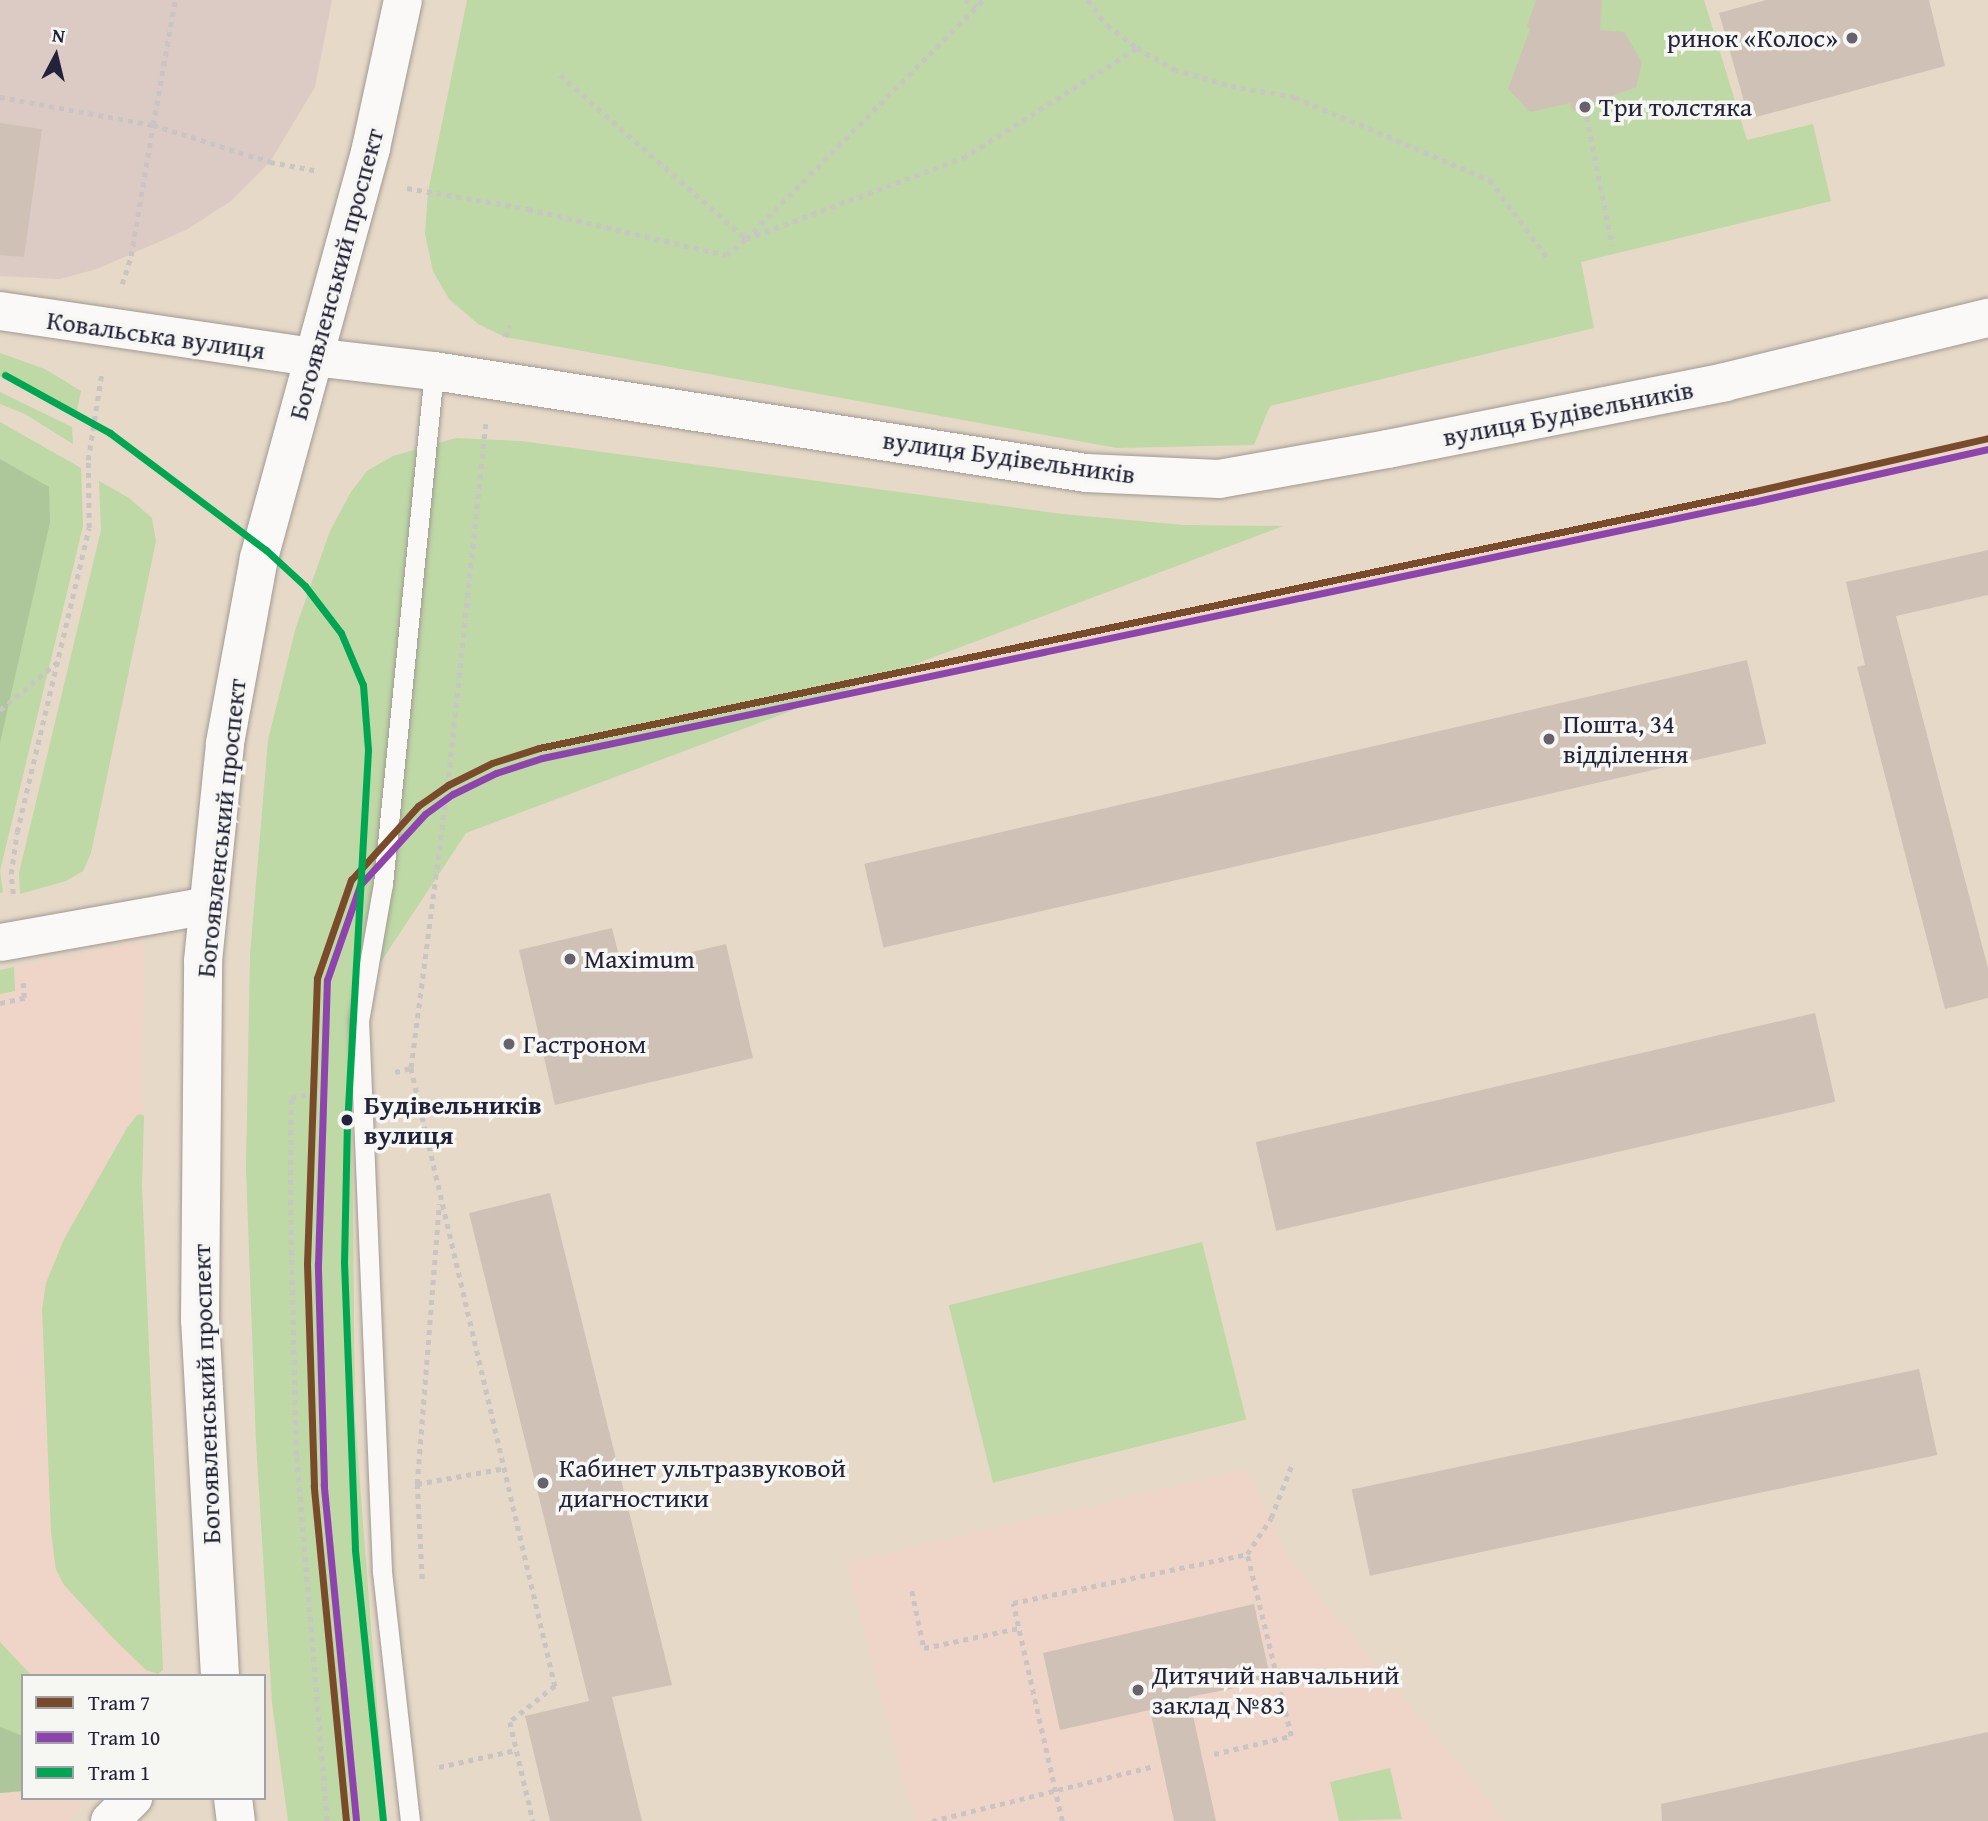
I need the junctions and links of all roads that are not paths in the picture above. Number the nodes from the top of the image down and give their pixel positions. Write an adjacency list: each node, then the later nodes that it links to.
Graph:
1 (403, 0): 4 (street, Богоявленський проспект)
2 (0, 311): 4 (street, Ковальська вулиця)
3 (1988, 318): 5 (street, вулиця Будівельників)
4 (313, 357): 5 (street, вулиця Будівельників); 6 (street, Богоявленський проспект)
5 (434, 371): 13 (lane)
6 (207, 905): 7 (street); 8 (street, Богоявленський проспект)
7 (0, 942)
8 (220, 1674)
9 (131, 1800): 11 (street)
10 (233, 1800): 12 (street)
11 (110, 1821)
12 (236, 1821)
13 (410, 1821)

